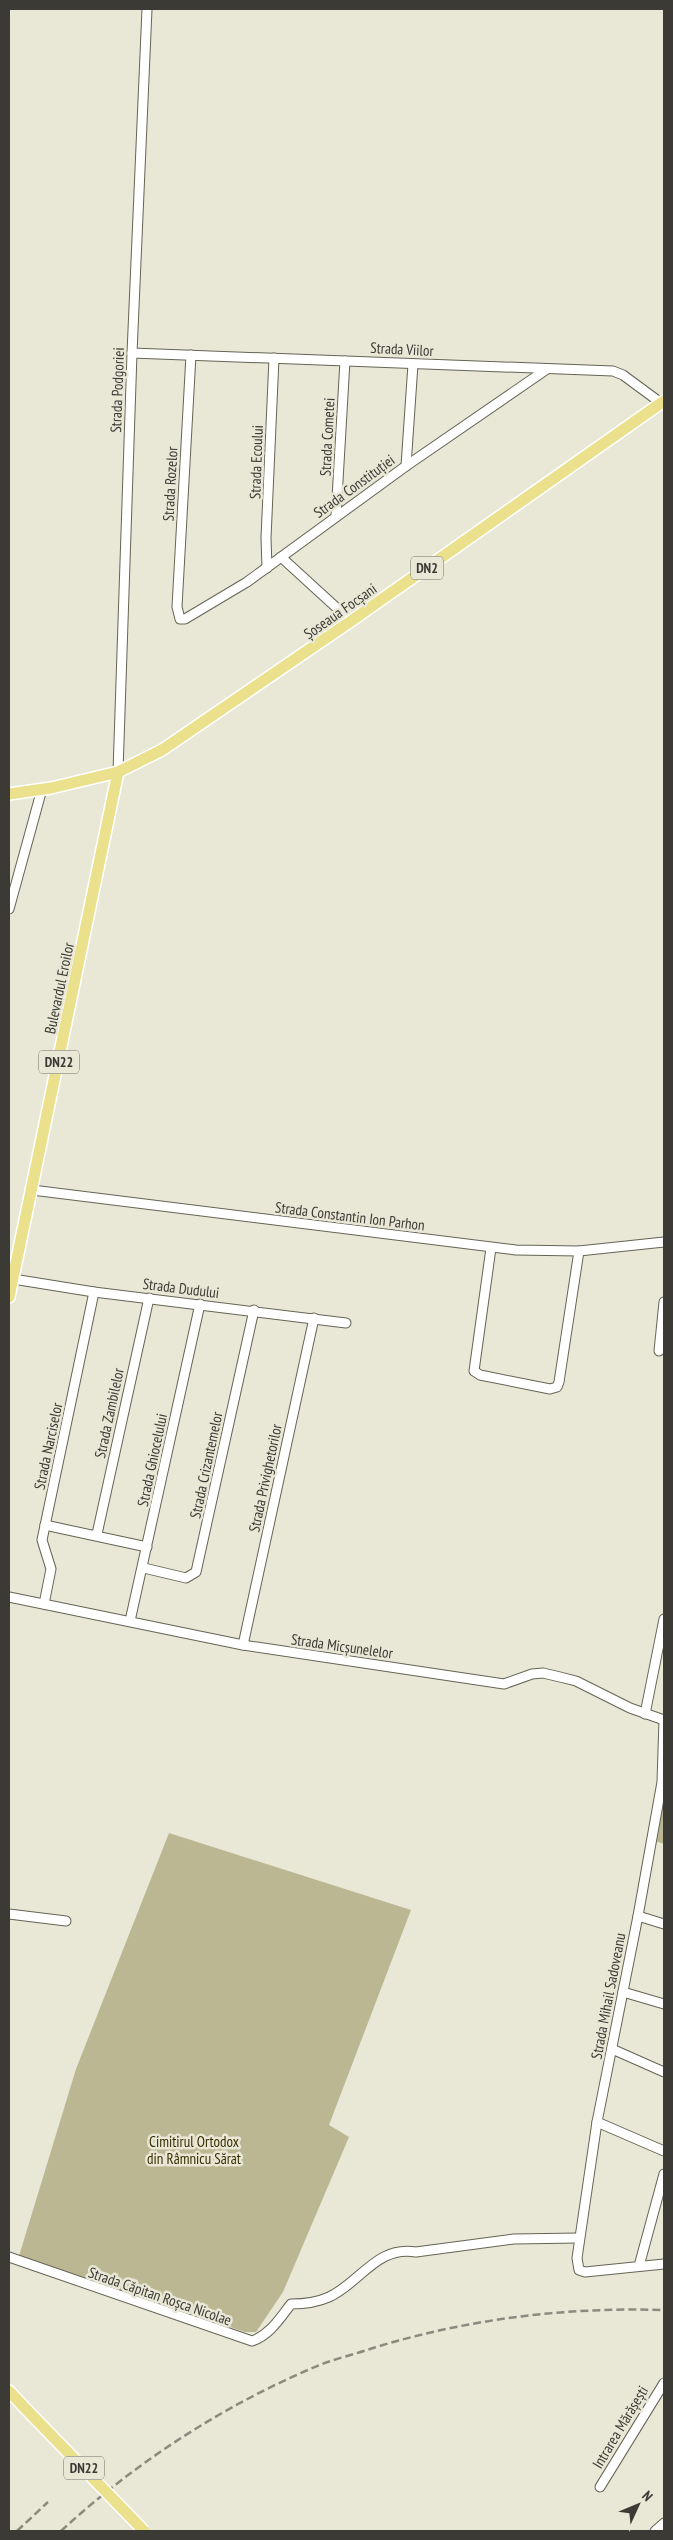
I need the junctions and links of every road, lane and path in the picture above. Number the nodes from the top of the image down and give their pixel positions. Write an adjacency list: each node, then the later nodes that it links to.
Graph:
1 (147, 9): 2 (street, Strada Podgoriei)
2 (132, 353): 3 (street, Strada Viilor); 15 (street, Strada Podgoriei)
3 (191, 355): 4 (street, Strada Viilor); 13 (street, Strada Rozelor)
4 (274, 358): 5 (street, Strada Viilor); 12 (street, Strada Ecoului)
5 (345, 361): 6 (street, Strada Viilor); 10 (street, Strada Cometei)
6 (413, 364): 7 (street, Strada Viilor); 9 (street)
7 (547, 369): 8 (street, Strada Viilor); 9 (street, Strada Constituției)
8 (662, 402): 14 (main road, Șoseaua Focșani / DN2)
9 (406, 466): 10 (street, Strada Constituției)
10 (336, 516): 11 (street, Strada Constituției)
11 (281, 557): 12 (street, Strada Constituției); 14 (street)
12 (267, 568): 13 (street, Strada Constituției)
13 (178, 614)
14 (351, 622): 15 (main road, Șoseaua Focșani / DN2)
15 (118, 772): 16 (main road, Șoseaua Focșani / DN2); 19 (main road, Bulevardul Eroilor / DN22)
16 (42, 789): 17 (main road, Șoseaua Focșani / DN2); 18 (street)
17 (9, 794)
18 (9, 909)
19 (32, 1190): 21 (street, Strada Constantin Ion Parhon); 23 (main road, Bulevardul Eroilor / DN22)
20 (664, 1242): 22 (street, Strada Constantin Ion Parhon)
21 (491, 1248): 22 (street, Strada Constantin Ion Parhon); 22 (street)
22 (579, 1251)
23 (13, 1279): 24 (street, Strada Dudului); 25 (main road, Bulevardul Eroilor / DN22)
24 (94, 1292): 26 (street, Strada Dudului); 33 (street, Strada Narciselor)
25 (9, 1297)
26 (149, 1298): 28 (street, Strada Dudului); 34 (street, Strada Zambilelor)
27 (664, 1302): 32 (street)
28 (200, 1304): 29 (street, Strada Dudului); 35 (street, Strada Ghiocelului)
29 (254, 1310): 30 (street, Strada Dudului); 36 (street, Strada Crizantemelor)
30 (314, 1318): 31 (street, Strada Dudului); 41 (street, Strada Privighetorilor)
31 (346, 1323)
32 (659, 1351)
33 (45, 1525): 34 (street); 38 (street, Strada Narciselor)
34 (97, 1534): 35 (street)
35 (147, 1547): 36 (street, Strada Ghiocelului)
36 (144, 1568): 40 (street, Strada Ghiocelului)
37 (9, 1597): 38 (street, Strada Micșunelelor)
38 (44, 1604): 40 (street, Strada Micșunelelor)
39 (664, 1619): 42 (street)
40 (130, 1621): 41 (street, Strada Micșunelelor)
41 (242, 1645): 42 (street, Strada Micșunelelor)
42 (645, 1714): 43 (street, Strada Micșunelelor)
43 (664, 1720): 45 (street, Strada Mihail Sadoveanu)
44 (9, 1914): 46 (street)
45 (638, 1916): 47 (street); 48 (street, Strada Mihail Sadoveanu)
46 (66, 1922)
47 (664, 1924)
48 (623, 1992): 49 (street); 50 (street, Strada Mihail Sadoveanu)
49 (664, 2004)
50 (612, 2049): 51 (street); 52 (street, Strada Mihail Sadoveanu)
51 (664, 2072)
52 (597, 2122): 53 (street); 55 (street, Strada Mihail Sadoveanu)
53 (664, 2151)
54 (664, 2174): 58 (street)
55 (578, 2238): 56 (street, Strada Căpitan Roșca Nicolae); 58 (street, Strada Mihail Sadoveanu)
56 (9, 2257)
57 (664, 2264): 58 (street)
58 (639, 2266)
59 (664, 2383): 61 (street, Intrarea Mărășești)
60 (9, 2391): 63 (main road, DN22, bridge)
61 (600, 2487)
62 (664, 2523): 64 (street)
63 (144, 2531)
64 (655, 2531)

